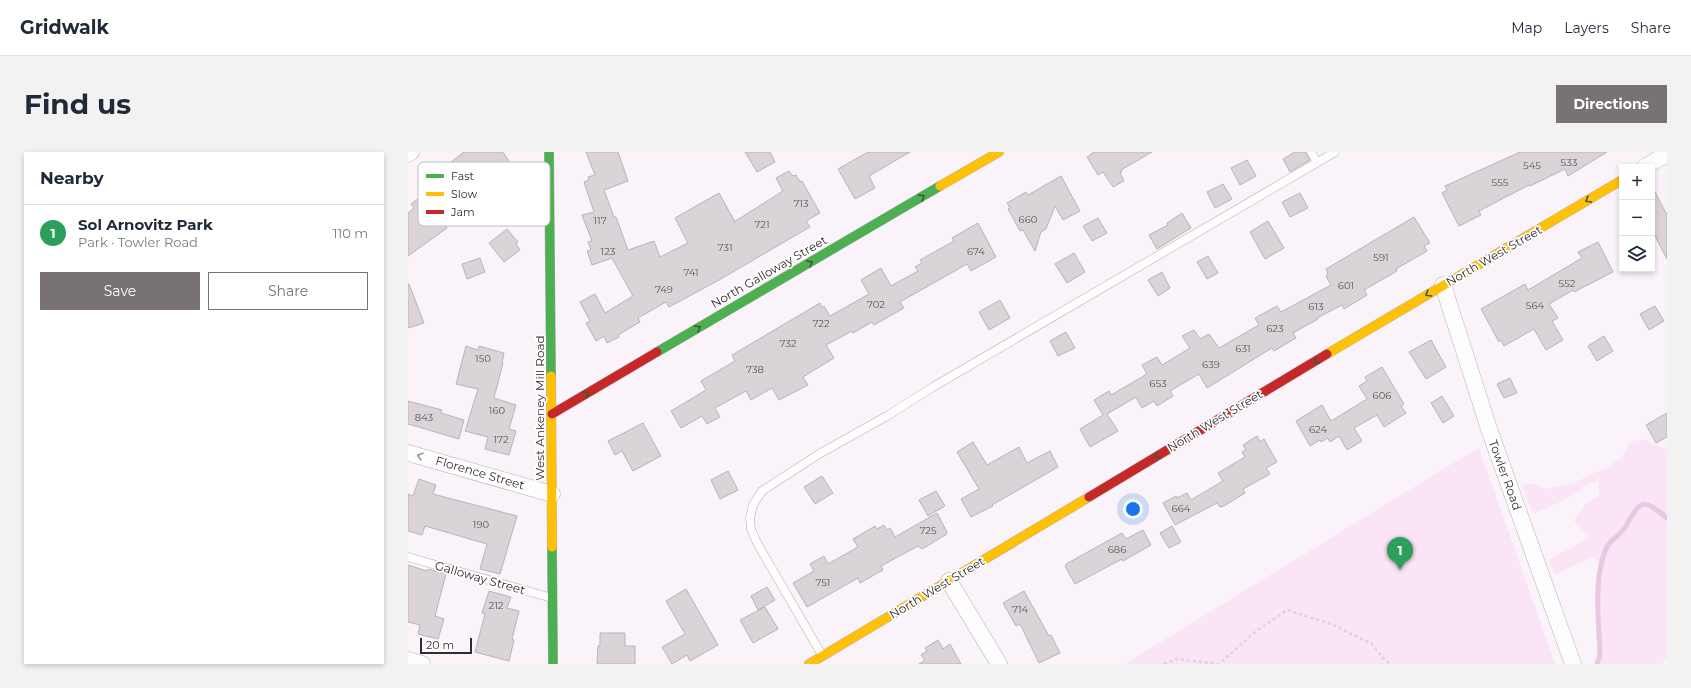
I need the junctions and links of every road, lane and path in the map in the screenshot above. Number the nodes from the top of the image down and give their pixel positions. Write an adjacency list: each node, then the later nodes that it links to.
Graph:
1 (411, 152): 6 (street)
2 (549, 152): 8 (street, West Ankeney Mill Road)
3 (999, 152): 14 (street, North Galloway Street, one-way to 3)
4 (1311, 152): 9 (lane)
5 (1335, 152): 9 (lane)
6 (408, 154)
7 (1667, 154): 10 (street)
8 (549, 162)
9 (1317, 162): 20 (lane)
10 (1650, 164)
11 (1619, 182): 13 (street, North West Street, one-way to 13)
12 (550, 226): 14 (street, West Ankeney Mill Road)
13 (1443, 285): 18 (street, North West Street, one-way to 18); 28 (street, Towler Road)
14 (552, 414): 16 (street, West Ankeney Mill Road)
15 (408, 453): 16 (street, Florence Street, one-way to 15)
16 (552, 494): 19 (street, West Ankeney Mill Road)
17 (408, 558): 19 (lane, Galloway Street)
18 (949, 581): 20 (street, North West Street); 25 (street)
19 (553, 598): 23 (street, West Ankeney Mill Road)
20 (822, 656): 24 (street, North West Street)
21 (408, 660): 22 (street)
22 (422, 664)
23 (553, 664)
24 (810, 664)
25 (1000, 664)
26 (1164, 664): 27 (path)
27 (1390, 664)
28 (1572, 664)

